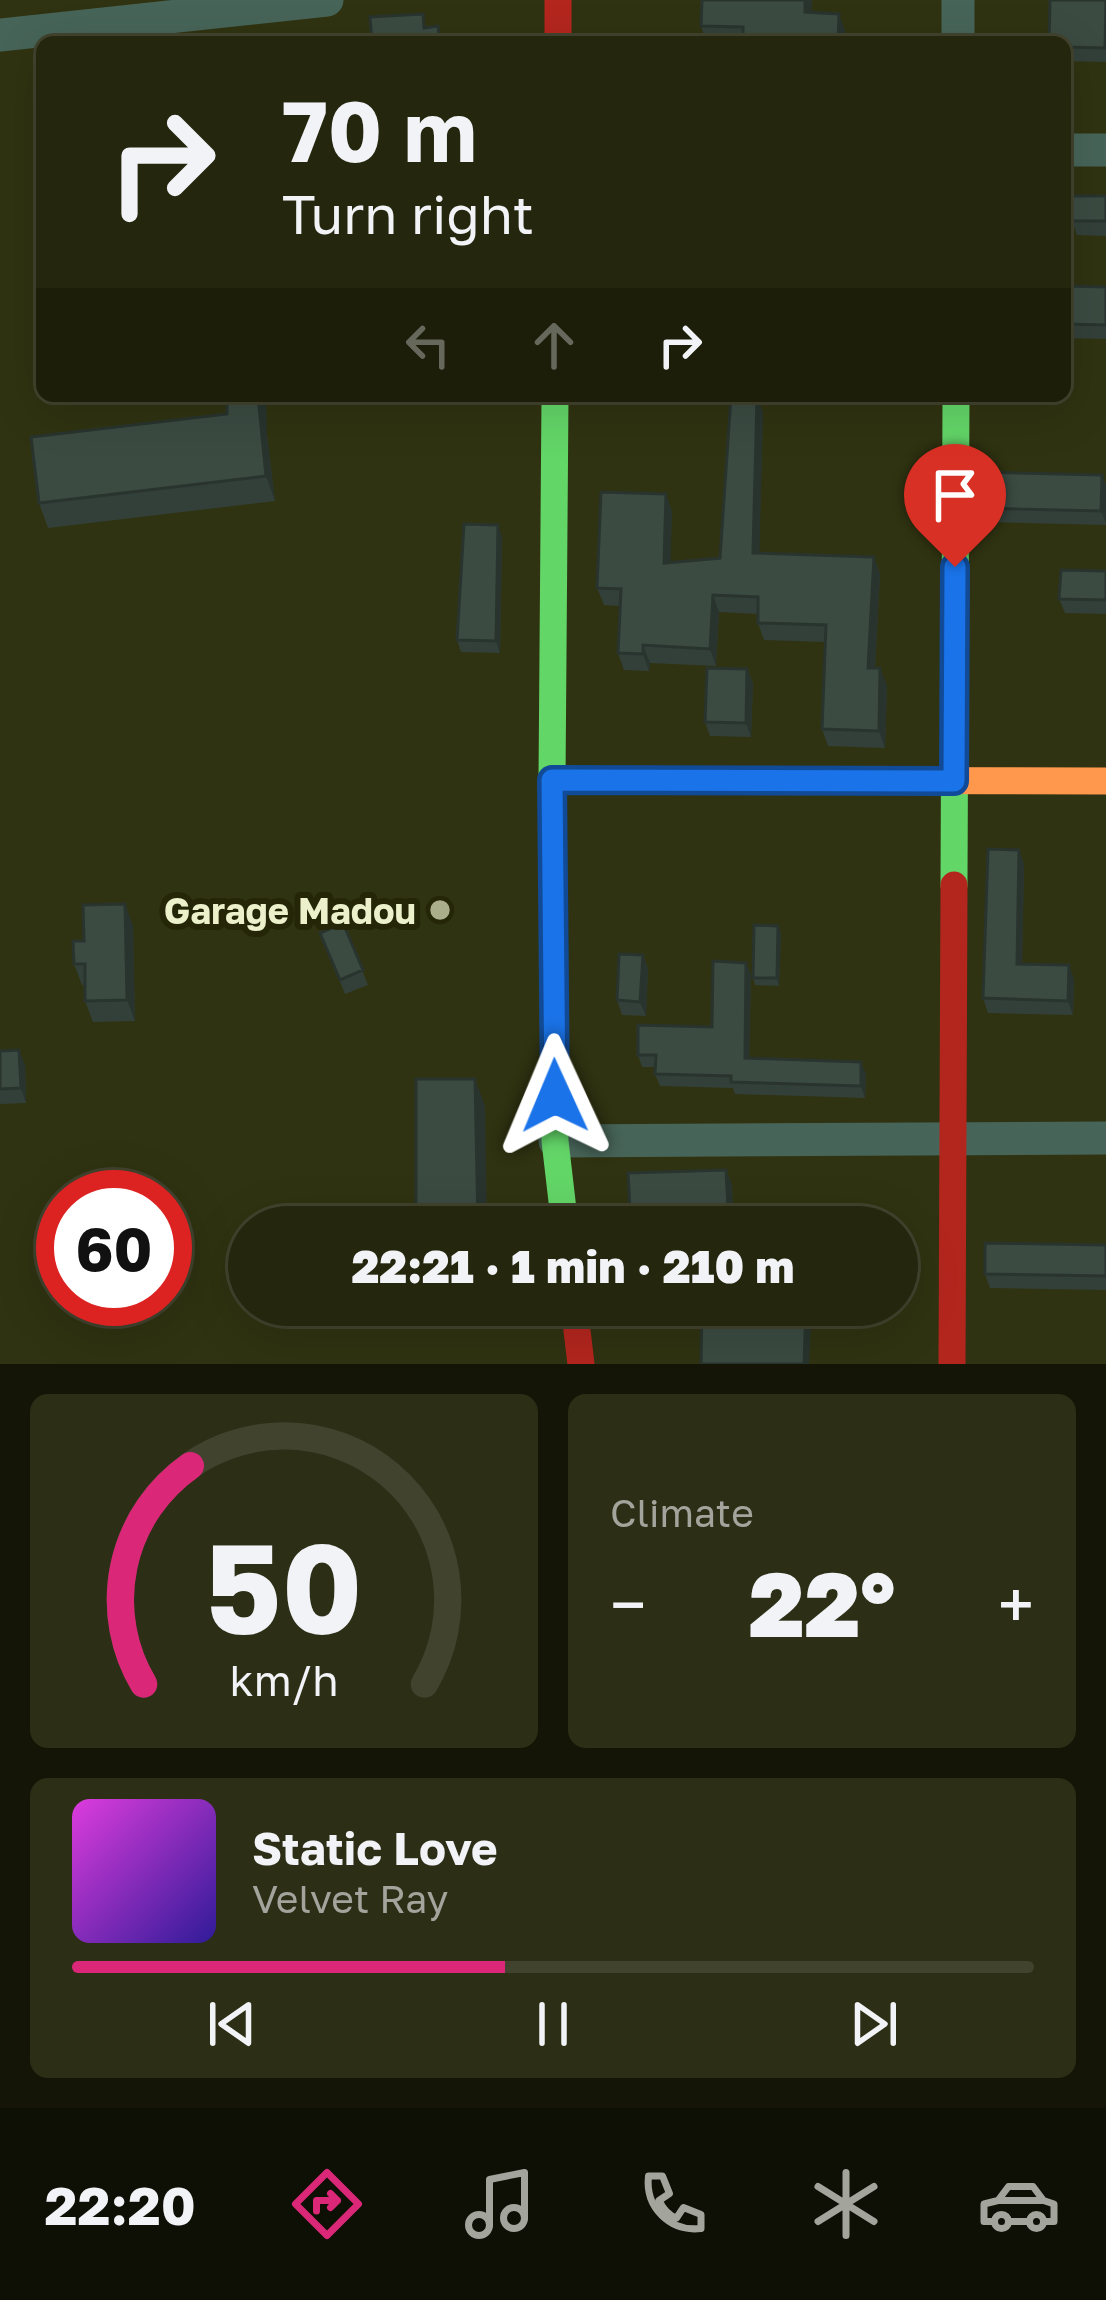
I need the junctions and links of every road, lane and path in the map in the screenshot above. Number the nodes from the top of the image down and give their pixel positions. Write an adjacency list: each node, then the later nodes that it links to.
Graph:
1 (327, 0): 4 (street)
2 (558, 0): 5 (street)
3 (958, 0): 6 (street)
4 (0, 35)
5 (558, 36)
6 (958, 36)
7 (1071, 150): 8 (street)
8 (1106, 150)
9 (555, 402): 11 (street)
10 (956, 402): 12 (street)
11 (552, 780): 12 (street); 16 (street)
12 (954, 781): 13 (street); 15 (street)
13 (1106, 781)
14 (1106, 1138): 15 (street)
15 (953, 1139): 16 (street); 20 (street)
16 (555, 1141): 17 (street)
17 (563, 1206)
18 (576, 1326): 19 (street)
19 (581, 1364)
20 (952, 1364)

